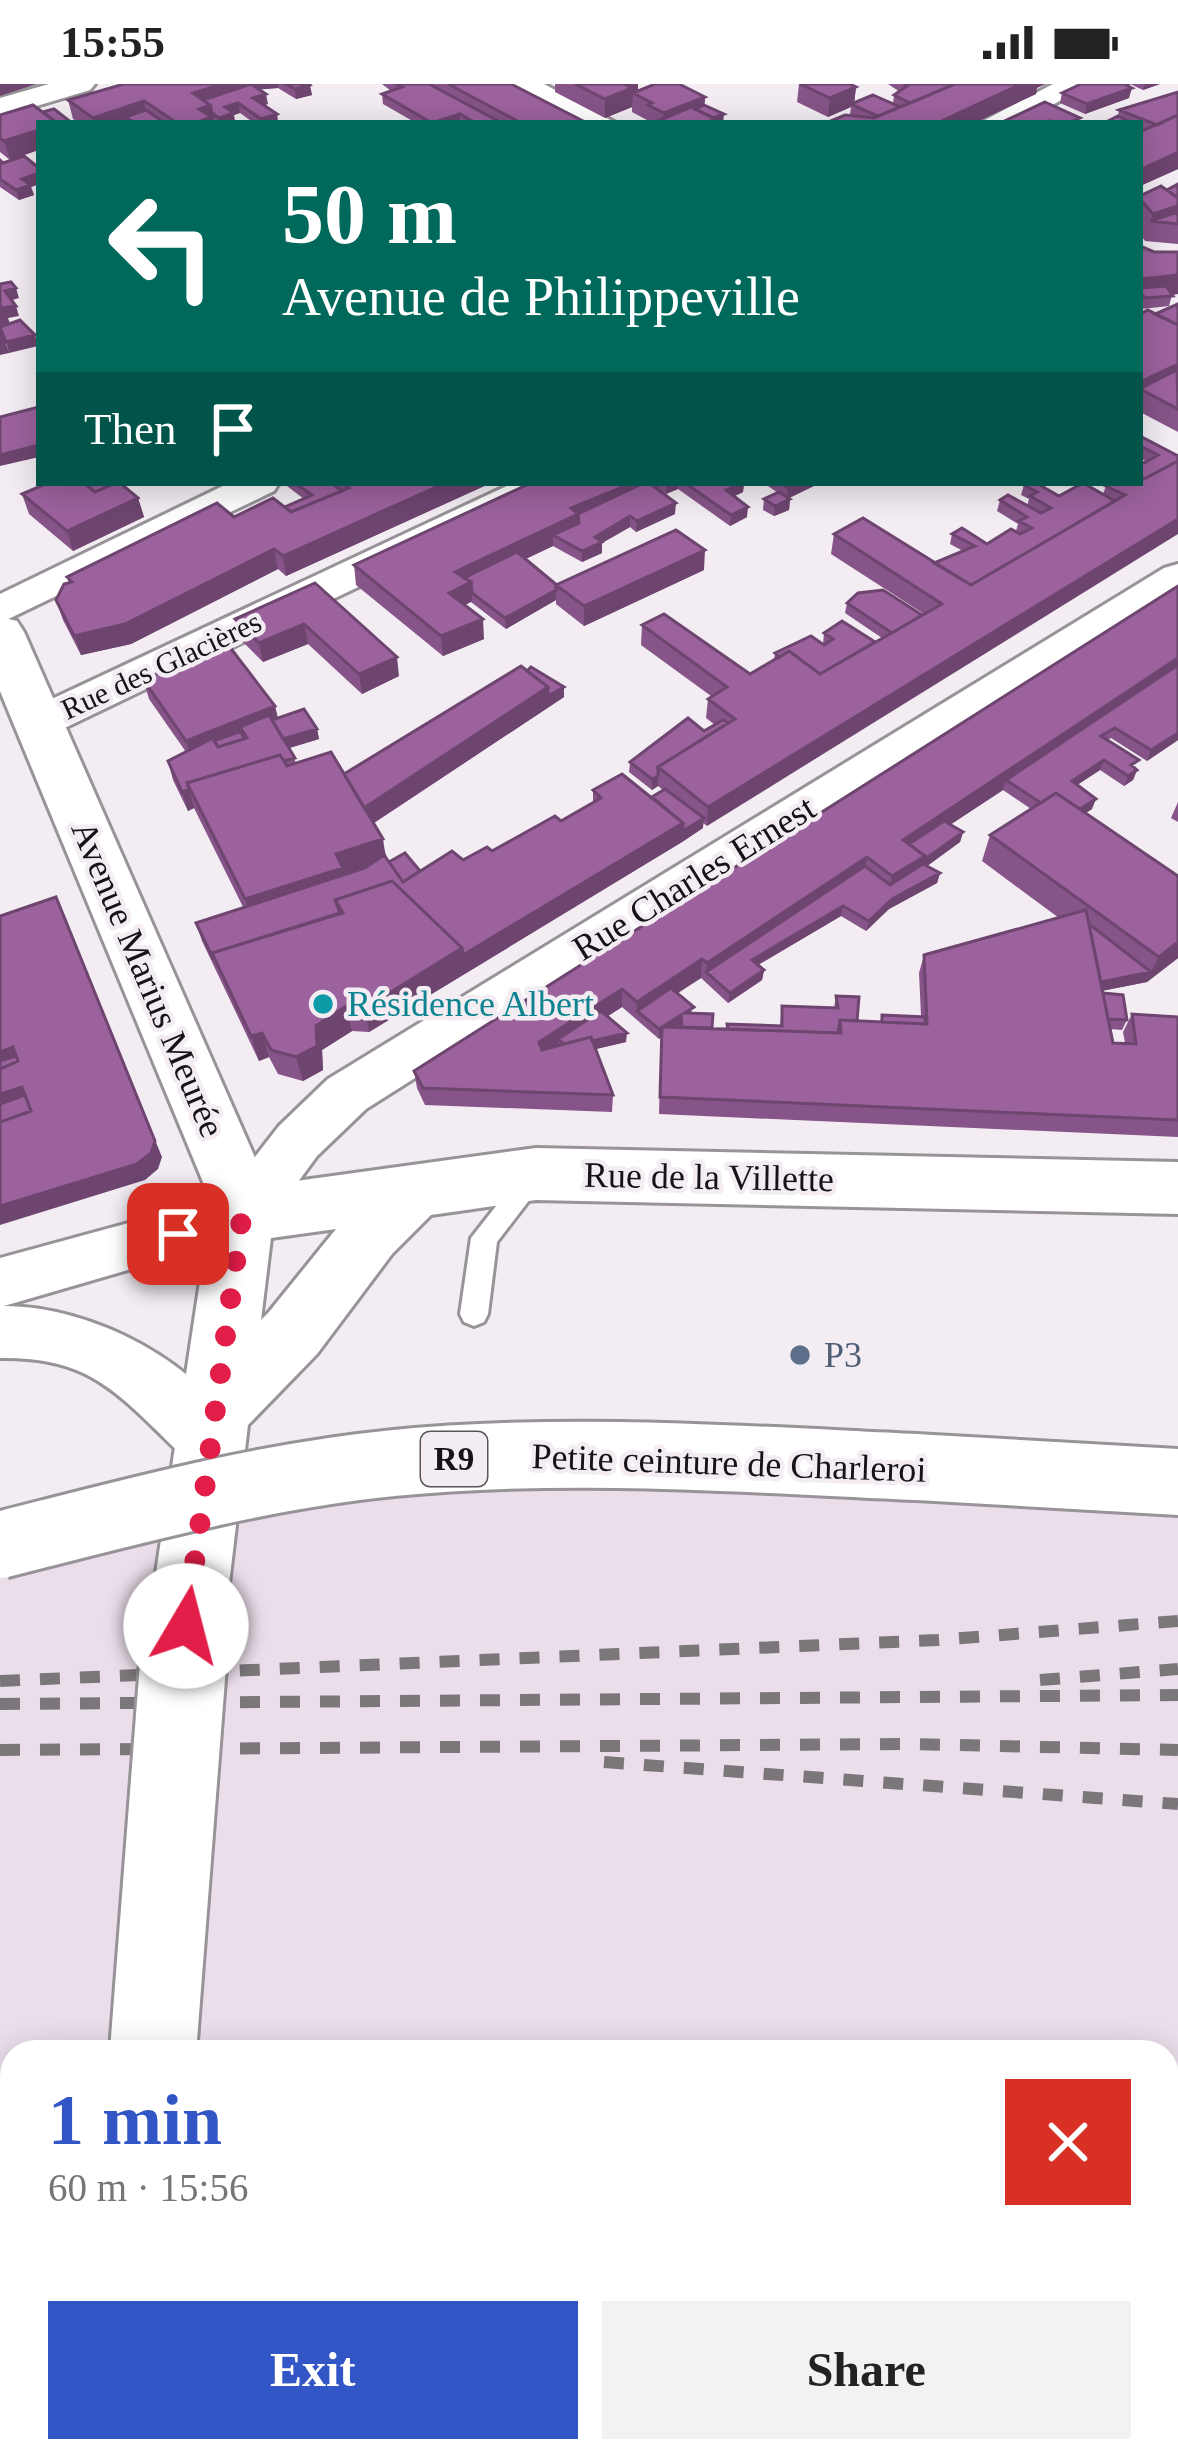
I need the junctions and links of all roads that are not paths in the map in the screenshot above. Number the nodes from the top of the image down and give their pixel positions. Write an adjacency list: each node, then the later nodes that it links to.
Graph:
1 (80, 84): 4 (street)
2 (520, 84): 5 (street)
3 (1077, 84): 6 (street)
4 (0, 108)
5 (595, 120)
6 (1000, 120)
7 (254, 486): 10 (street)
8 (538, 486): 12 (street, Rue des Glacières)
9 (1178, 577): 16 (street, Rue Charles Ernest)
10 (0, 610)
11 (0, 632): 12 (main road, Avenue Marius Meurée)
12 (38, 723): 16 (main road, Avenue Marius Meurée)
13 (536, 1174): 14 (main road, Rue de la Villette); 15 (main road, Rue de la Villette); 18 (lane)
14 (1178, 1188)
15 (414, 1191): 16 (main road, Rue de la Villette); 20 (main road)
16 (242, 1215): 17 (street); 20 (main road, Avenue Marius Meurée)
17 (0, 1282)
18 (474, 1314)
19 (0, 1332): 20 (street)
20 (215, 1427): 23 (main road, Avenue Marius Meurée, bridge)
21 (1178, 1483): 22 (main road, Petite ceinture de Charleroi / R9, bridge)
22 (0, 1545)
23 (154, 2040)

